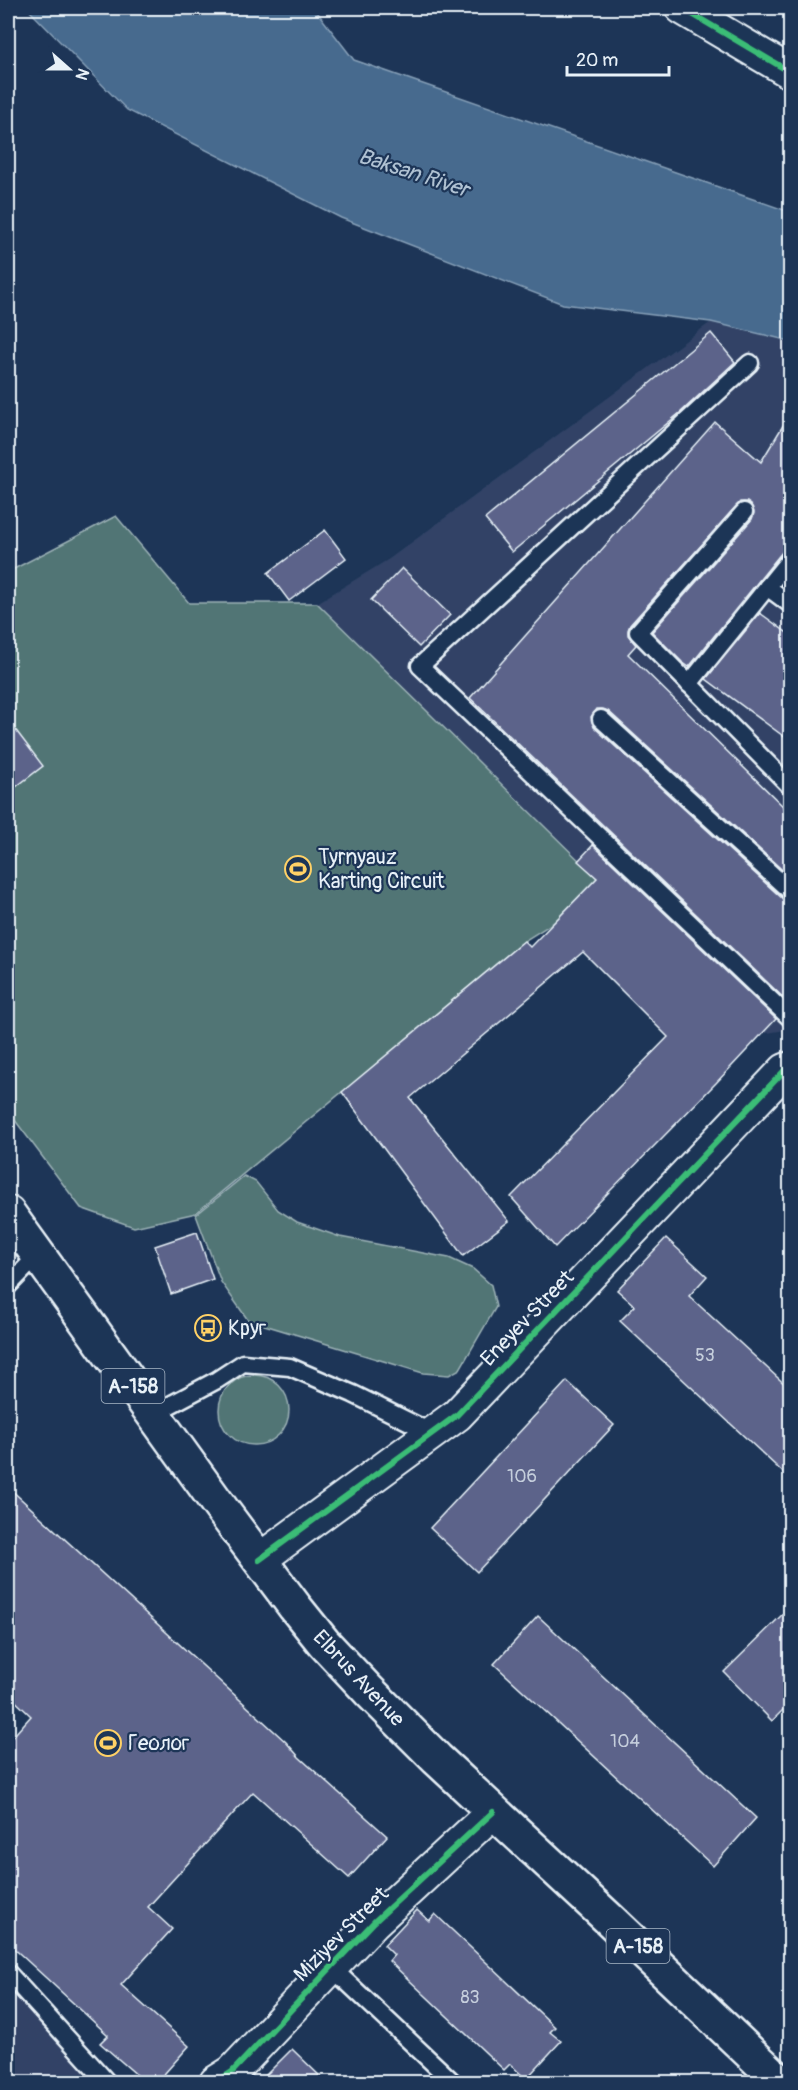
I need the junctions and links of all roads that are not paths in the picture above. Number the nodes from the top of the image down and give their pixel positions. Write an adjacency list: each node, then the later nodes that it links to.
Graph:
1 (682, 8): 2 (street)
2 (790, 72)
3 (750, 363): 12 (lane)
4 (744, 512): 8 (lane)
5 (790, 559): 6 (lane)
6 (767, 587): 7 (lane); 8 (lane)
7 (790, 604)
8 (689, 684): 10 (lane)
9 (601, 719): 11 (lane)
10 (790, 786)
11 (790, 891)
12 (790, 1018)
13 (790, 1068): 18 (street, Eneyev Street)
14 (8, 1213): 15 (main road, Elbrus Avenue / А-158)
15 (38, 1256): 16 (lane); 17 (main road, Elbrus Avenue / А-158)
16 (8, 1286)
17 (153, 1414): 18 (lane); 19 (main road, Elbrus Avenue / А-158)
18 (432, 1433): 19 (street, Eneyev Street)
19 (259, 1560): 20 (main road, Elbrus Avenue / А-158)
20 (493, 1812): 21 (street, Miziyev Street); 26 (main road, Elbrus Avenue / А-158)
21 (331, 1967): 24 (street, Miziyev Street); 25 (lane)
22 (8, 1973): 23 (lane)
23 (107, 2082)
24 (216, 2082)
25 (453, 2082)
26 (781, 2082)

